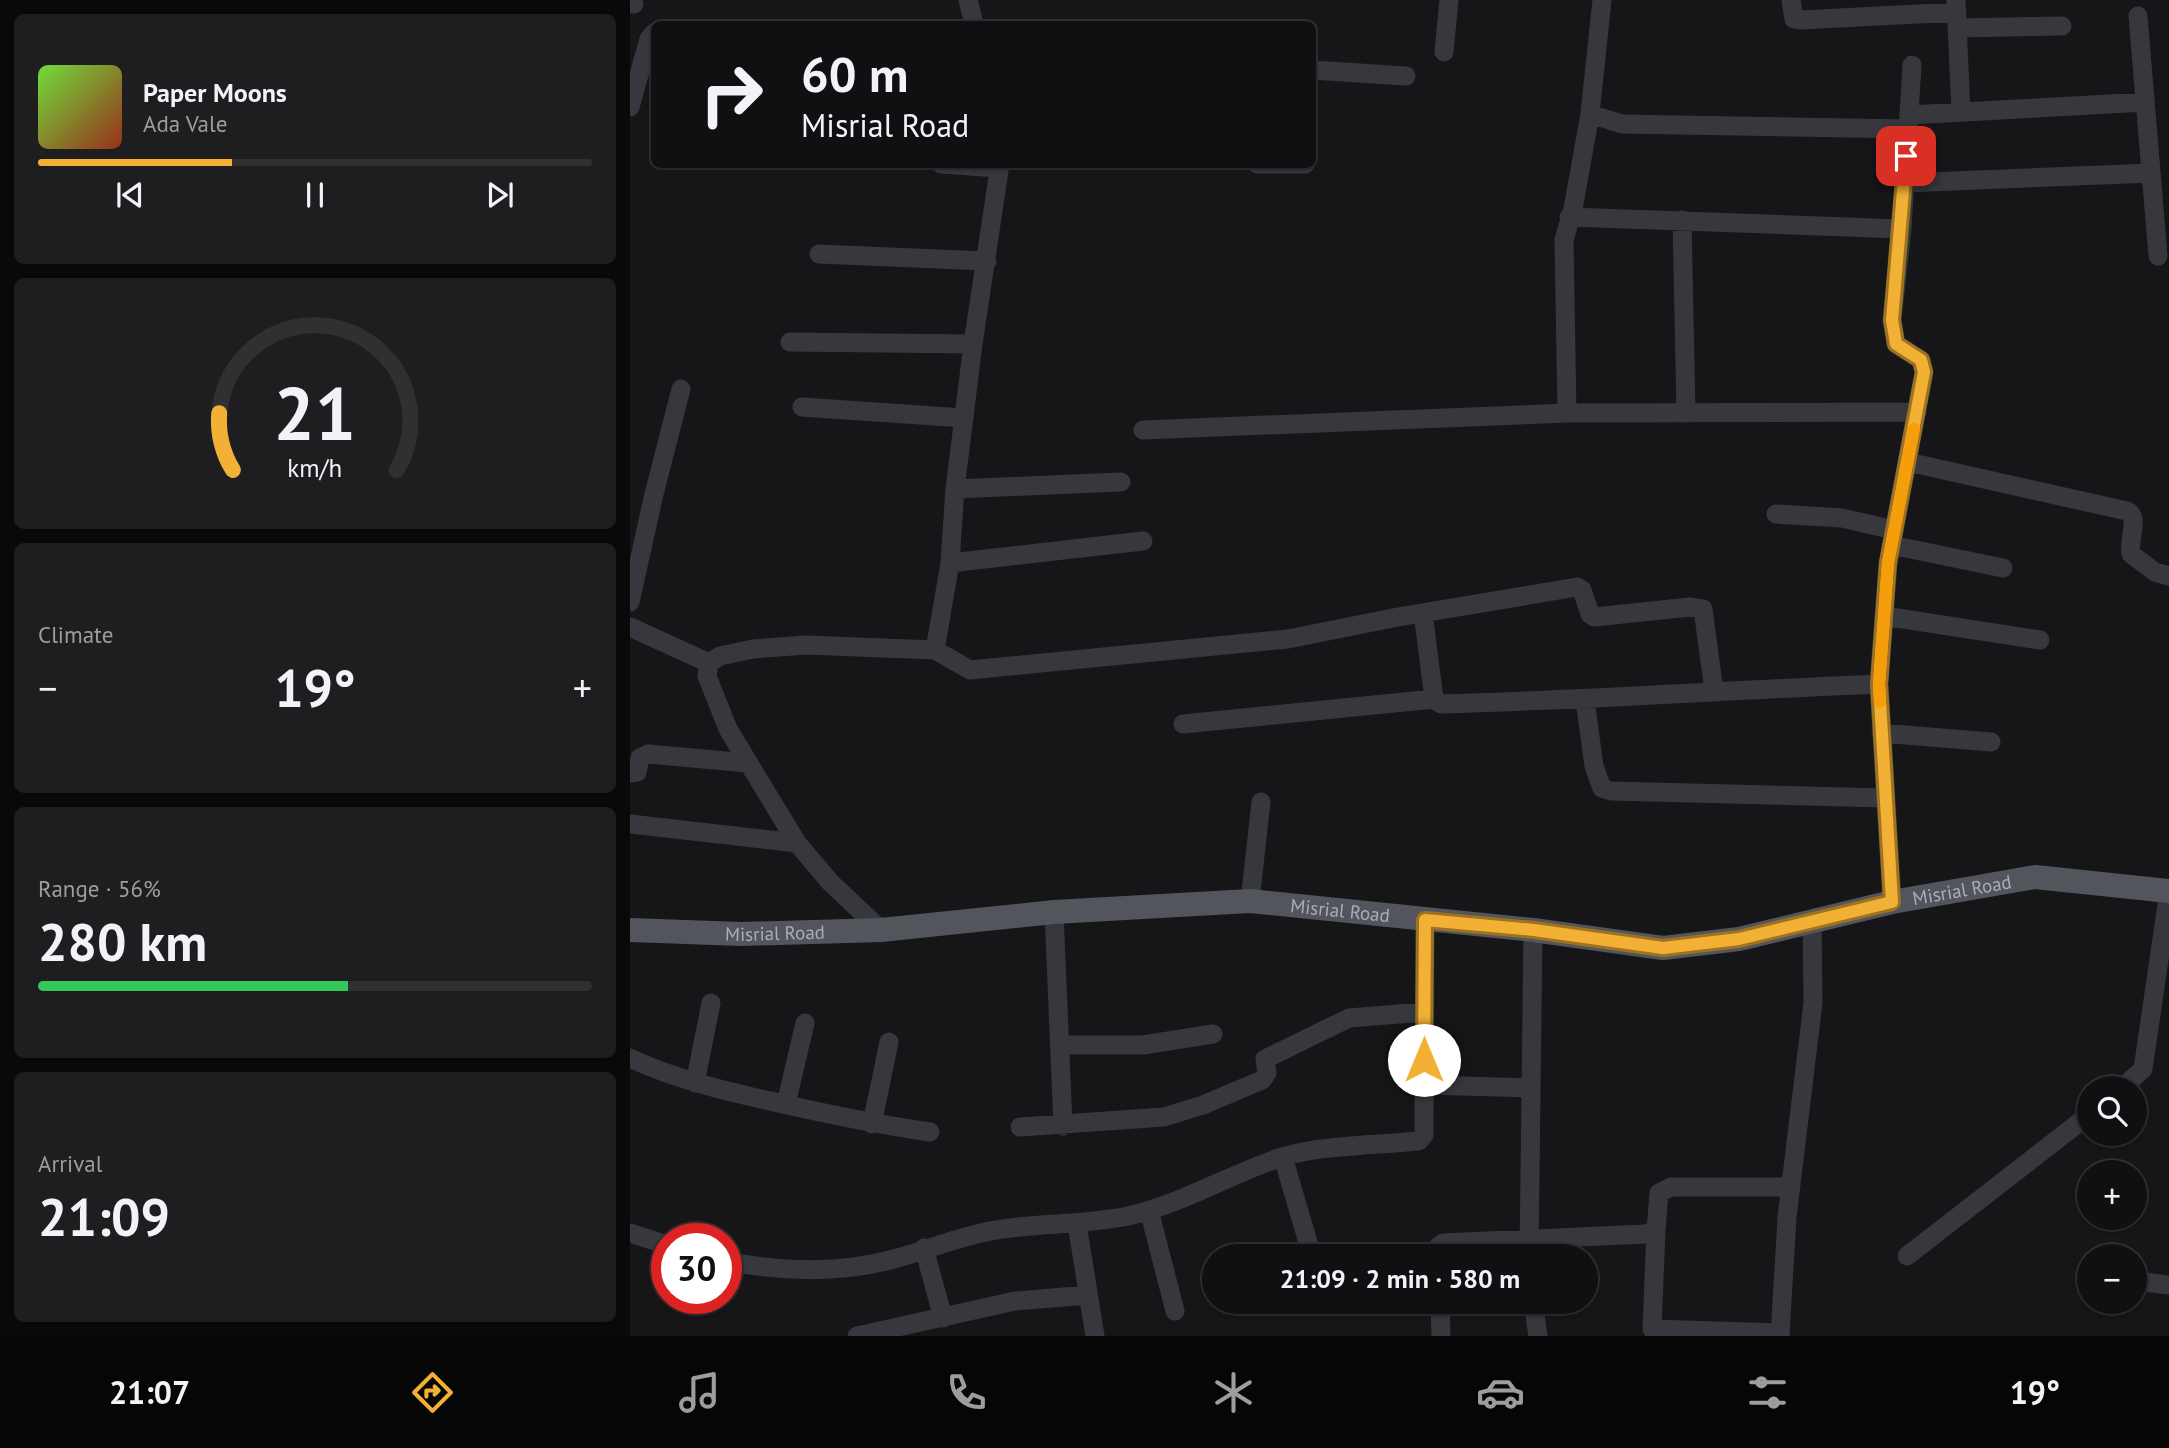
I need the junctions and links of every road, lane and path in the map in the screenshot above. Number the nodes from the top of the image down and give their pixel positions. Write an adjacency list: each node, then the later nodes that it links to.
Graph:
1 (968, 0): 7 (street)
2 (1449, 0): 10 (street)
3 (1602, 0): 17 (street)
4 (1791, 0): 5 (street)
5 (1956, 14): 8 (street); 16 (street)
6 (2138, 16): 14 (street)
7 (973, 21)
8 (2062, 26)
9 (651, 37): 15 (street)
10 (1444, 52)
11 (1912, 65): 18 (street)
12 (1316, 70): 13 (street)
13 (1406, 76)
14 (2145, 102): 16 (street); 20 (street)
15 (630, 107)
16 (1961, 112): 18 (street)
17 (1590, 114): 18 (street); 22 (street)
18 (1908, 122): 21 (street)
19 (999, 168): 27 (street)
20 (2151, 173): 21 (street); 26 (street)
21 (1905, 183): 24 (street)
22 (1569, 217): 23 (street); 34 (street)
23 (1682, 220): 24 (street); 32 (street)
24 (1902, 229): 33 (street)
25 (819, 254): 27 (street)
26 (2158, 256)
27 (987, 261): 29 (street)
28 (790, 342): 29 (street)
29 (973, 344): 35 (street)
30 (681, 389): 46 (street)
31 (802, 407): 35 (street)
32 (1686, 412): 33 (street); 34 (street)
33 (1917, 412): 37 (street)
34 (1567, 413): 36 (street)
35 (964, 418): 39 (street)
36 (1143, 430)
37 (1908, 462): 41 (street); 45 (street)
38 (1121, 482): 39 (street)
39 (955, 489): 43 (street)
40 (1776, 514): 41 (street)
41 (1893, 538): 44 (street); 48 (street)
42 (1143, 541): 43 (street)
43 (950, 563): 51 (street)
44 (2003, 568)
45 (2169, 576)
46 (630, 602)
47 (1423, 613): 51 (street); 54 (street); 55 (street)
48 (1884, 616): 50 (street); 53 (street)
49 (630, 627): 52 (street)
50 (2040, 640)
51 (935, 650): 52 (street)
52 (709, 663): 60 (street)
53 (1879, 684): 54 (street); 58 (street)
54 (1714, 691): 56 (street)
55 (1434, 699): 56 (street); 57 (street)
56 (1585, 700): 62 (street)
57 (1183, 724)
58 (1881, 733): 59 (street); 62 (street)
59 (1991, 742)
60 (748, 763): 61 (street); 65 (street)
61 (630, 773)
62 (1884, 798): 68 (street)
63 (1261, 802): 67 (street)
64 (630, 824): 65 (street)
65 (797, 843): 73 (street)
66 (2169, 891): 68 (main road, Misrial Road); 82 (street)
67 (1250, 901): 69 (main road, Misrial Road); 70 (main road, Misrial Road)
68 (1892, 902): 71 (main road, Misrial Road)
69 (1054, 912): 73 (main road, Misrial Road); 80 (street)
70 (1425, 920): 74 (main road, Misrial Road); 76 (street)
71 (1812, 920): 74 (main road, Misrial Road); 93 (street)
72 (630, 930): 73 (main road, Misrial Road)
73 (881, 930)
74 (1534, 930): 85 (street)
75 (711, 1003): 83 (street)
76 (1424, 1012): 84 (street); 89 (street)
77 (805, 1023): 86 (street)
78 (1213, 1034): 80 (street)
79 (889, 1042): 87 (street)
80 (1060, 1045): 89 (street)
81 (630, 1058): 83 (street)
82 (2135, 1076)
83 (695, 1083): 86 (street)
84 (1424, 1084): 85 (street); 92 (street)
85 (1531, 1088): 102 (street)
86 (786, 1104): 87 (street)
87 (872, 1124): 91 (street)
88 (2077, 1124): 105 (street)
89 (1063, 1126): 90 (street)
90 (1020, 1127)
91 (930, 1132)
92 (1283, 1157): 94 (street); 99 (street)
93 (1791, 1187): 96 (street); 115 (street)
94 (1149, 1210): 95 (street); 110 (street)
95 (1077, 1224): 104 (street); 109 (street)
96 (1656, 1230): 103 (street); 114 (street)
97 (630, 1233): 98 (street)
98 (651, 1240)
99 (1308, 1244)
100 (1442, 1244): 101 (street)
101 (1464, 1244)
102 (1528, 1244)
103 (1558, 1244)
104 (924, 1248): 106 (street); 113 (street)
105 (1906, 1256)
106 (742, 1264)
107 (2147, 1282): 108 (street)
108 (2169, 1284)
109 (1088, 1295): 113 (street); 117 (street)
110 (1175, 1311)
111 (1440, 1314): 118 (street)
112 (1535, 1314): 119 (street)
113 (943, 1318): 116 (street)
114 (1652, 1333): 115 (street)
115 (1780, 1334)
116 (857, 1336)
117 (1095, 1336)
118 (1441, 1336)
119 (1538, 1336)

